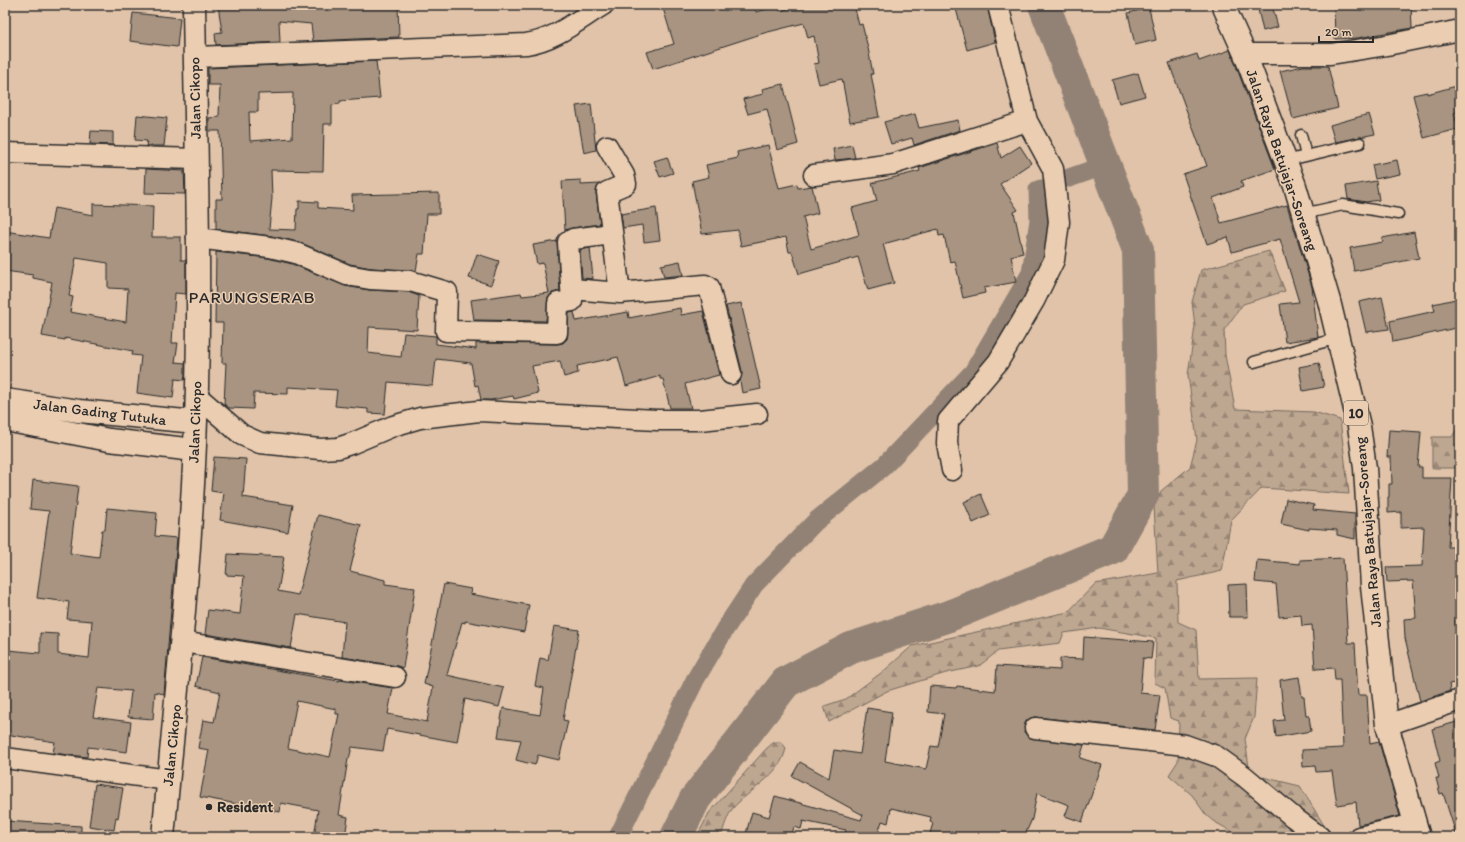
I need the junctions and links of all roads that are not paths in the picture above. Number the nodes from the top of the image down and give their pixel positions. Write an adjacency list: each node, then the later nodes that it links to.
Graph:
1 (194, 5): 7 (main road, Jalan Cikopo)
2 (603, 5): 7 (street)
3 (998, 5): 8 (street)
4 (1223, 5): 6 (main road, Jalan Raya Batujajar-Soreang / 10)
5 (1460, 30): 6 (street)
6 (1245, 54): 14 (main road, Jalan Raya Batujajar-Soreang / 10)
7 (195, 57): 13 (main road, Jalan Cikopo)
8 (1028, 121): 15 (street); 31 (street)
9 (1301, 135): 14 (lane)
10 (1360, 143): 14 (lane)
11 (607, 146): 18 (street)
12 (5, 153): 13 (street)
13 (196, 159): 19 (main road, Jalan Cikopo)
14 (1296, 159): 16 (main road, Jalan Raya Batujajar-Soreang / 10)
15 (814, 175)
16 (1303, 214): 17 (lane); 22 (main road, Jalan Raya Batujajar-Soreang / 10)
17 (1398, 214)
18 (612, 234): 20 (street); 21 (street)
19 (197, 238): 20 (street); 25 (main road, Jalan Cikopo)
20 (572, 289): 21 (street)
21 (620, 293): 24 (street)
22 (1338, 338): 23 (lane); 35 (main road, Jalan Raya Batujajar-Soreang / 10)
23 (1254, 362)
24 (732, 374)
25 (197, 396): 27 (street); 29 (main road, Jalan Cikopo)
26 (5, 400): 29 (main road, Jalan Gading Tutuka)
27 (757, 414)
28 (5, 420): 30 (main road, Jalan Gading Tutuka)
29 (196, 422): 30 (main road, Jalan Cikopo)
30 (194, 450): 32 (main road, Jalan Cikopo)
31 (952, 470)
32 (182, 642): 33 (street); 38 (main road, Jalan Cikopo)
33 (395, 678)
34 (1460, 700): 35 (street)
35 (1387, 725): 39 (main road, Jalan Raya Batujajar-Soreang / 10)
36 (1035, 728): 41 (street)
37 (5, 758): 38 (street)
38 (169, 780): 40 (main road, Jalan Cikopo)
39 (1417, 830): 42 (street)
40 (163, 837)
41 (1320, 837)
42 (1359, 837)

